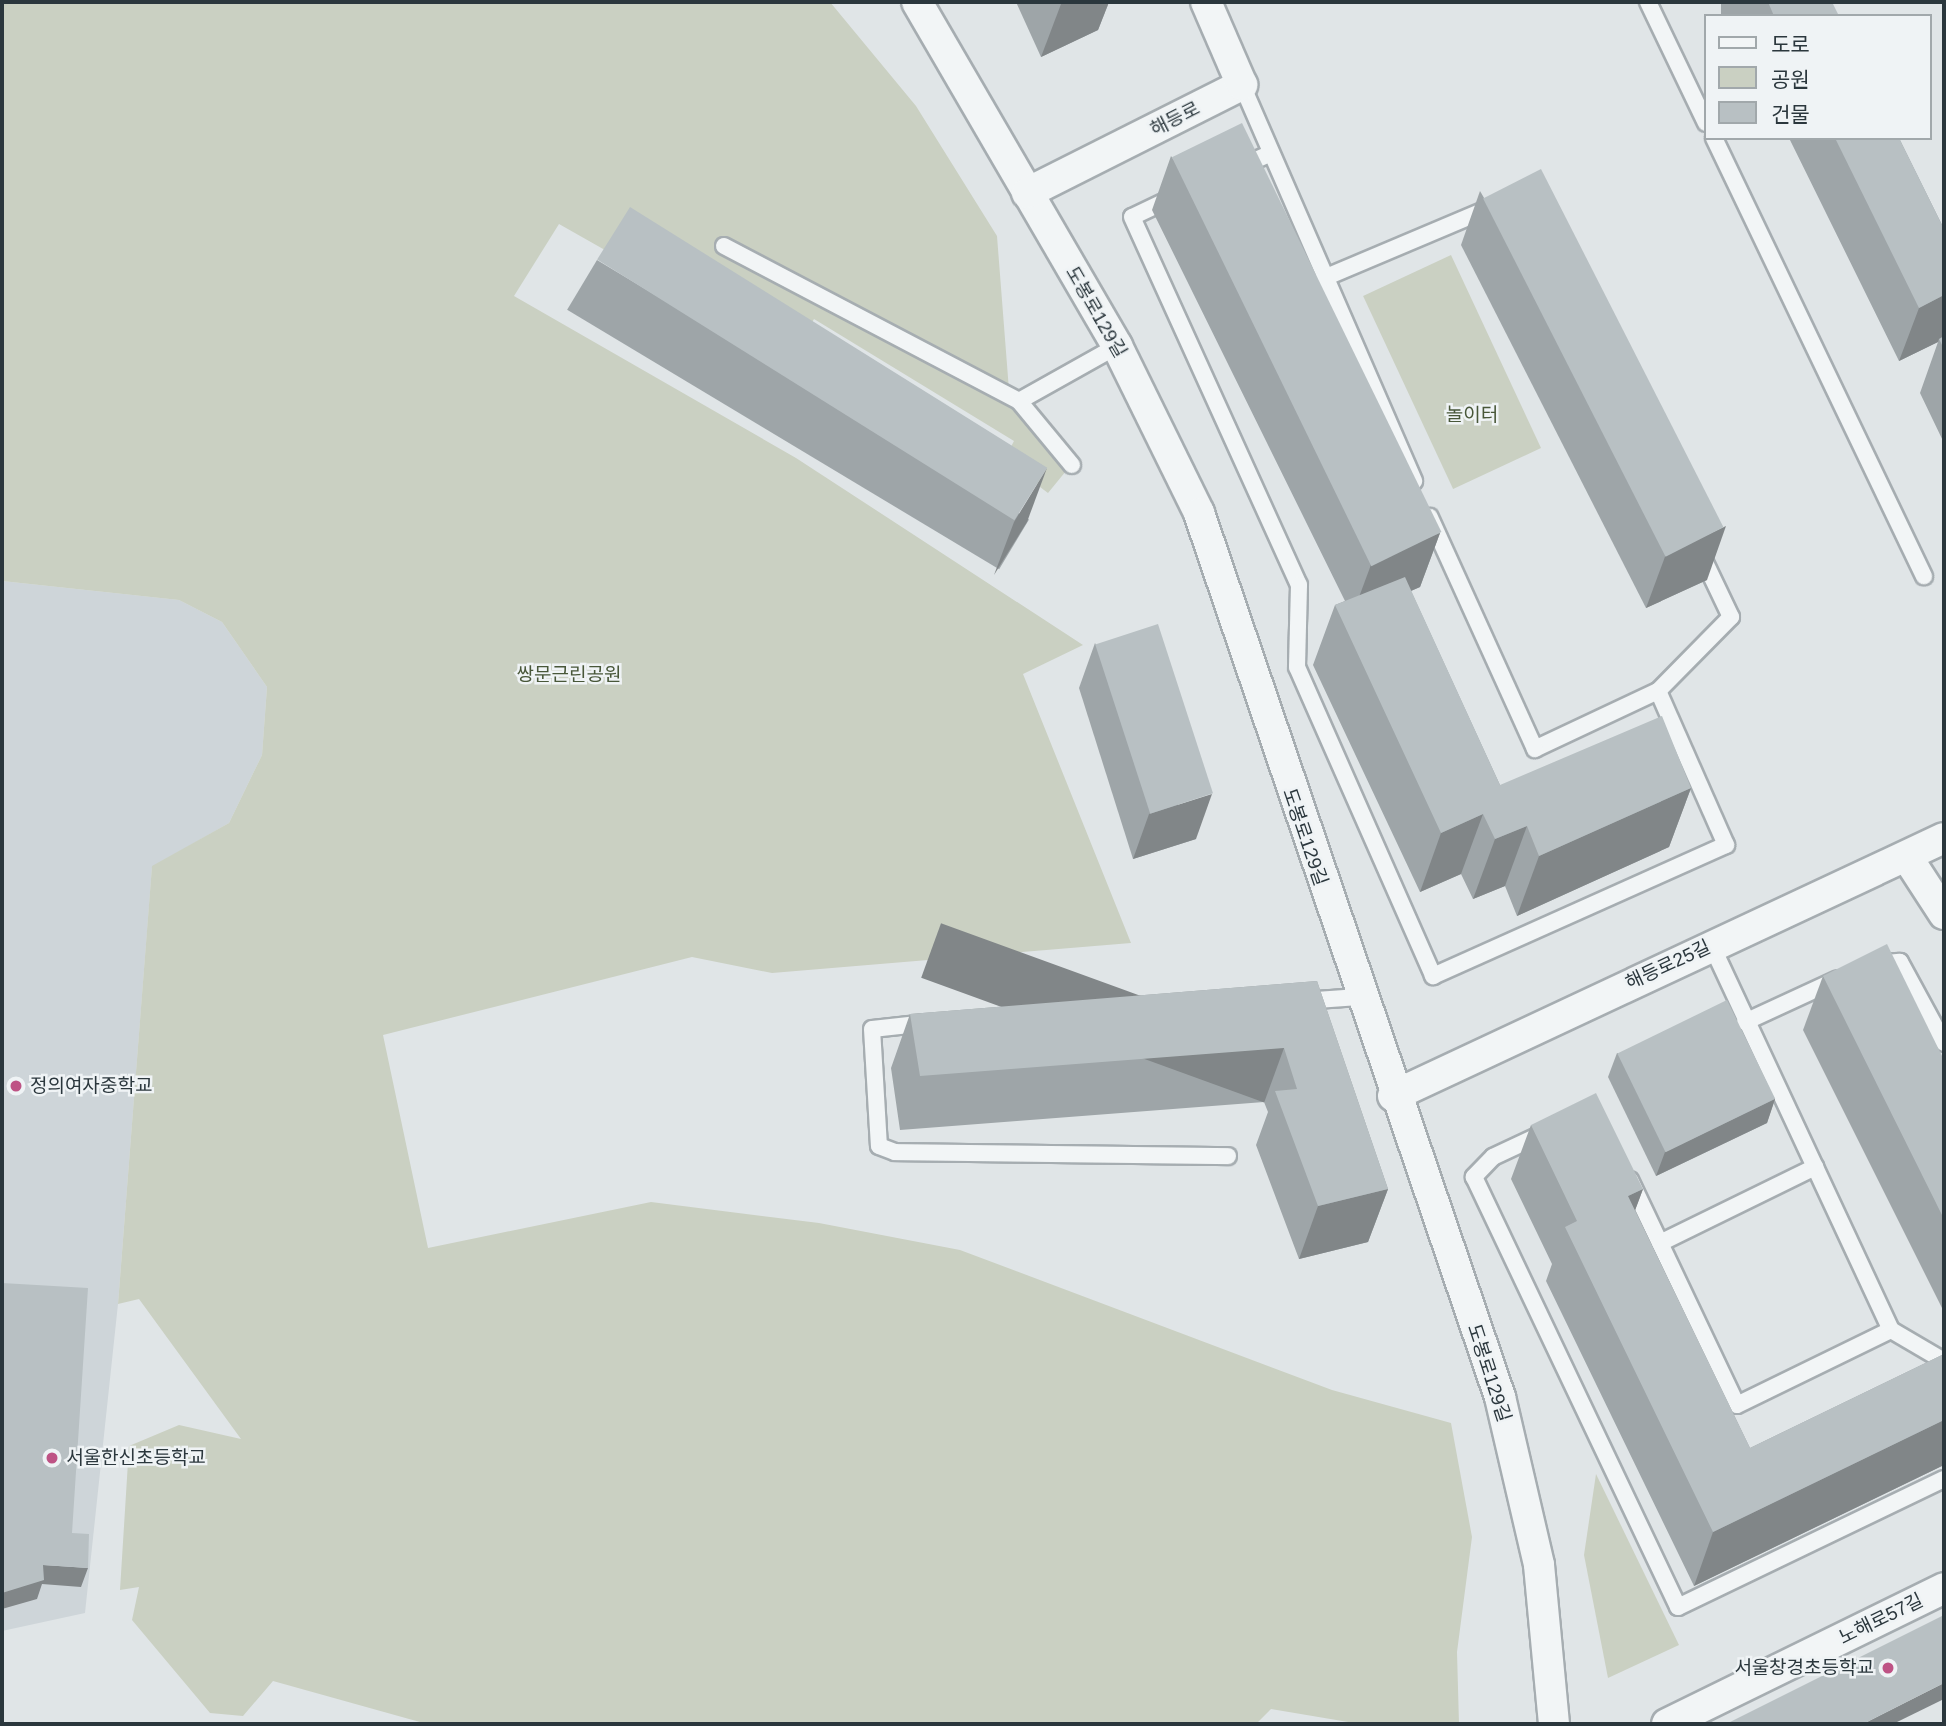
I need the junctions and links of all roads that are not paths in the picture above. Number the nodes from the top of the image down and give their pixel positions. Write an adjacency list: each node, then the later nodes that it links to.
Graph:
1 (917, 2): 10 (street, 도봉로129길)
2 (1206, 2): 4 (street)
3 (1648, 2): 5 (lane)
4 (1242, 85): 7 (lane); 10 (street, 해등로)
5 (1704, 119)
6 (1715, 140): 18 (lane)
7 (1269, 154): 8 (lane); 13 (lane)
8 (1219, 177)
9 (1194, 188): 19 (lane)
10 (1027, 193): 14 (street, 도봉로129길)
11 (1504, 202): 13 (lane)
12 (724, 246): 15 (lane)
13 (1324, 278): 19 (lane)
14 (1117, 346): 15 (lane); 24 (street, 도봉로129길)
15 (1019, 401): 16 (lane)
16 (1072, 465)
17 (1690, 530): 19 (lane)
18 (1924, 576)
19 (1658, 691)
20 (1944, 838): 21 (street, 해등로25길)
21 (1907, 857): 22 (street); 23 (street, 해등로25길)
22 (1944, 914)
23 (1711, 944): 27 (lane); 29 (street, 해등로25길)
24 (1359, 997): 25 (lane); 29 (street, 도봉로129길)
25 (1278, 1002)
26 (950, 1022): 31 (lane)
27 (1745, 1022): 28 (lane); 33 (lane)
28 (1944, 1043)
29 (1393, 1096): 39 (street, 도봉로129길)
30 (1561, 1124): 37 (lane)
31 (1228, 1156)
32 (1619, 1156): 34 (lane)
33 (1815, 1167): 34 (lane); 35 (lane)
34 (1660, 1242): 35 (lane)
35 (1891, 1330): 36 (lane)
36 (1944, 1362)
37 (1944, 1479)
38 (1944, 1588): 40 (street, 노해로57길)
39 (1554, 1724)
40 (1667, 1724)

